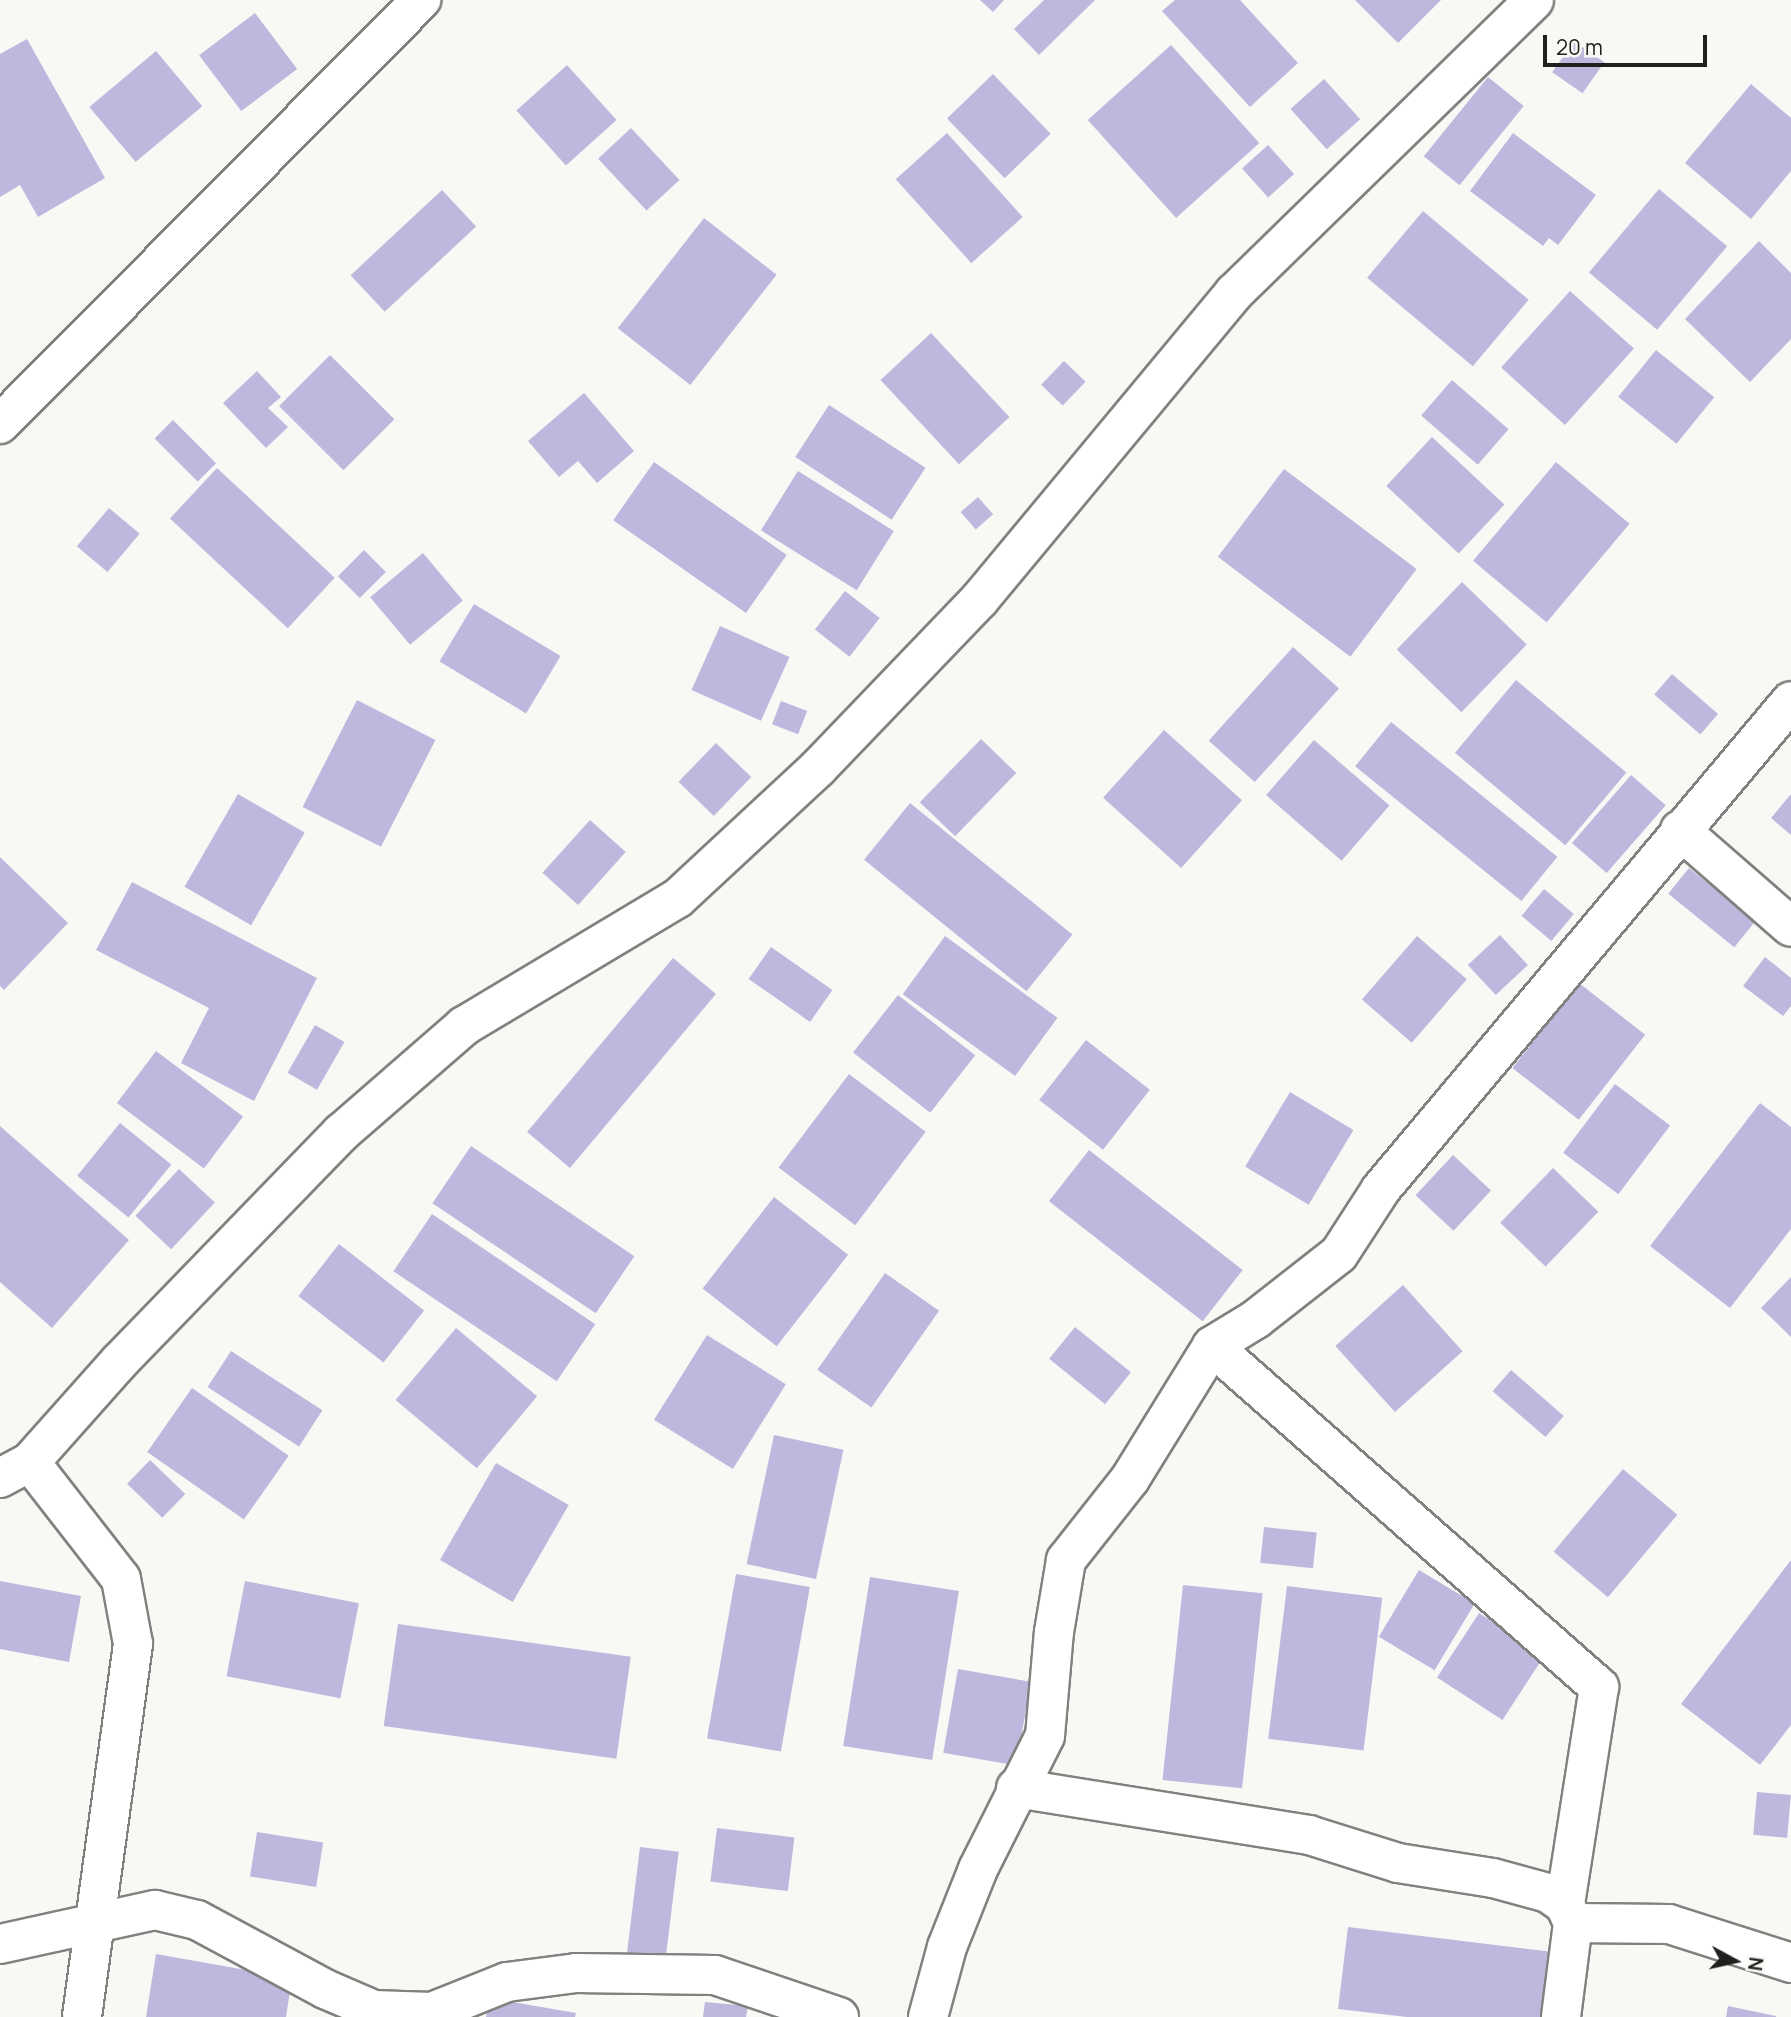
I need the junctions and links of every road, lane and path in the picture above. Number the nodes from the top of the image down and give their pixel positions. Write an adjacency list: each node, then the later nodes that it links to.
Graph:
1 (421, 0): 3 (street)
2 (1534, 0): 8 (street)
3 (0, 424)
4 (1791, 701): 5 (street)
5 (1680, 831): 6 (street); 7 (street)
6 (1791, 927)
7 (1212, 1346): 9 (street); 10 (street)
8 (15, 1470): 11 (street)
9 (1016, 1788): 10 (street); 16 (street)
10 (1569, 1914): 13 (street); 17 (street)
11 (96, 1921): 12 (street); 14 (street); 15 (street)
12 (0, 1944)
13 (1791, 1963)
14 (82, 2017)
15 (839, 2017)
16 (928, 2017)
17 (1562, 2017)

